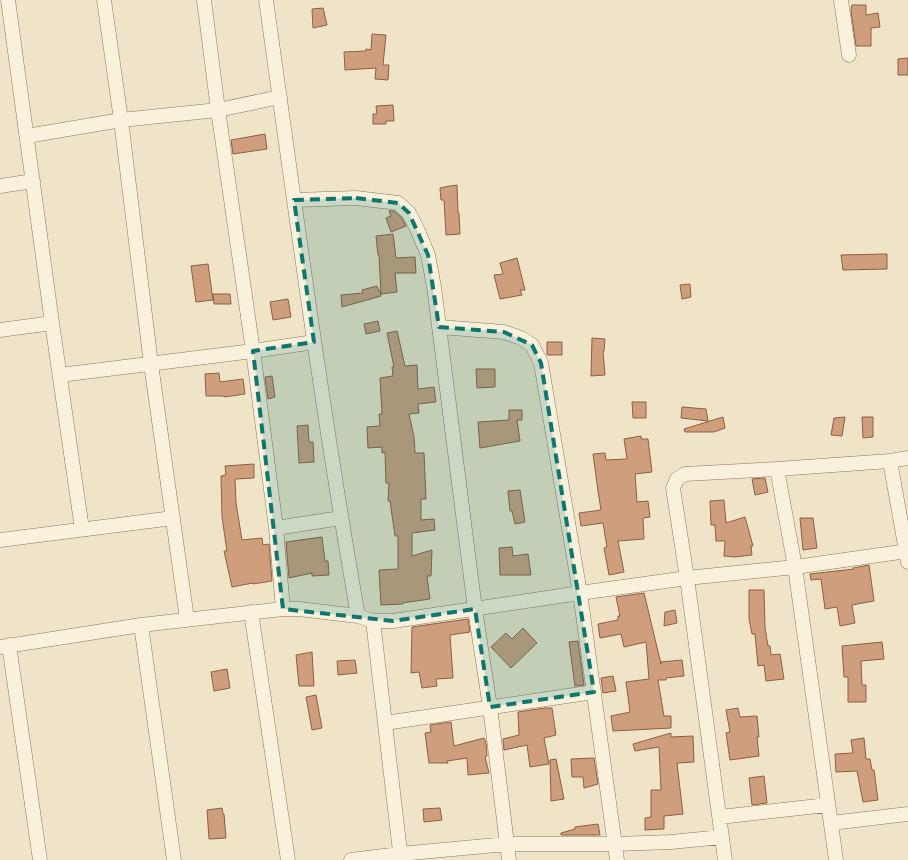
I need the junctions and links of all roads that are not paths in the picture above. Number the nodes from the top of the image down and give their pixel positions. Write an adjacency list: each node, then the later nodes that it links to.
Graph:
1 (8, 0): 10 (street)
2 (104, 0): 9 (street)
3 (204, 0): 8 (street)
4 (266, 0): 7 (street)
5 (841, 0): 6 (street)
6 (849, 55)
7 (280, 97): 8 (street); 13 (street)
8 (218, 110): 9 (street); 18 (street)
9 (122, 120): 10 (street); 19 (street)
10 (27, 136): 11 (street)
11 (33, 181): 12 (street); 14 (street)
12 (0, 186)
13 (294, 200): 15 (street); 17 (street)
14 (52, 323): 16 (street); 20 (street)
15 (440, 327): 32 (street); 34 (street)
16 (0, 330)
17 (314, 342): 18 (street); 25 (street)
18 (254, 350): 19 (street); 26 (street)
19 (151, 364): 20 (street); 24 (street)
20 (60, 375): 27 (street)
21 (908, 458): 22 (street)
22 (890, 461): 23 (street); 29 (street)
23 (777, 469): 30 (street); 31 (street)
24 (173, 518): 27 (street); 37 (street)
25 (341, 518): 26 (street); 36 (street)
26 (276, 528): 33 (street)
27 (82, 529): 28 (street)
28 (0, 540)
29 (908, 555): 30 (street)
30 (794, 567): 31 (street); 44 (street)
31 (687, 578): 32 (street); 46 (street)
32 (580, 593): 34 (street); 41 (street)
33 (283, 609): 35 (street); 36 (street)
34 (475, 609): 38 (street); 42 (street)
35 (251, 612): 37 (street); 54 (street)
36 (358, 616): 38 (street)
37 (187, 619): 39 (street)
38 (373, 621): 43 (street)
39 (141, 625): 40 (street); 53 (street)
40 (4, 646): 52 (street)
41 (594, 692): 42 (street); 50 (street)
42 (490, 707): 43 (street); 49 (street)
43 (385, 723): 51 (street)
44 (827, 805): 46 (street); 47 (street)
45 (908, 814): 47 (street)
46 (720, 817): 48 (street)
47 (831, 823): 59 (street)
48 (722, 837): 50 (street); 58 (street)
49 (507, 844): 50 (street); 51 (street); 56 (street)
50 (616, 844): 57 (street)
51 (401, 857): 55 (street)
52 (40, 860)
53 (174, 860)
54 (288, 860)
55 (351, 860)
56 (509, 860)
57 (618, 860)
58 (725, 860)
59 (836, 860)

